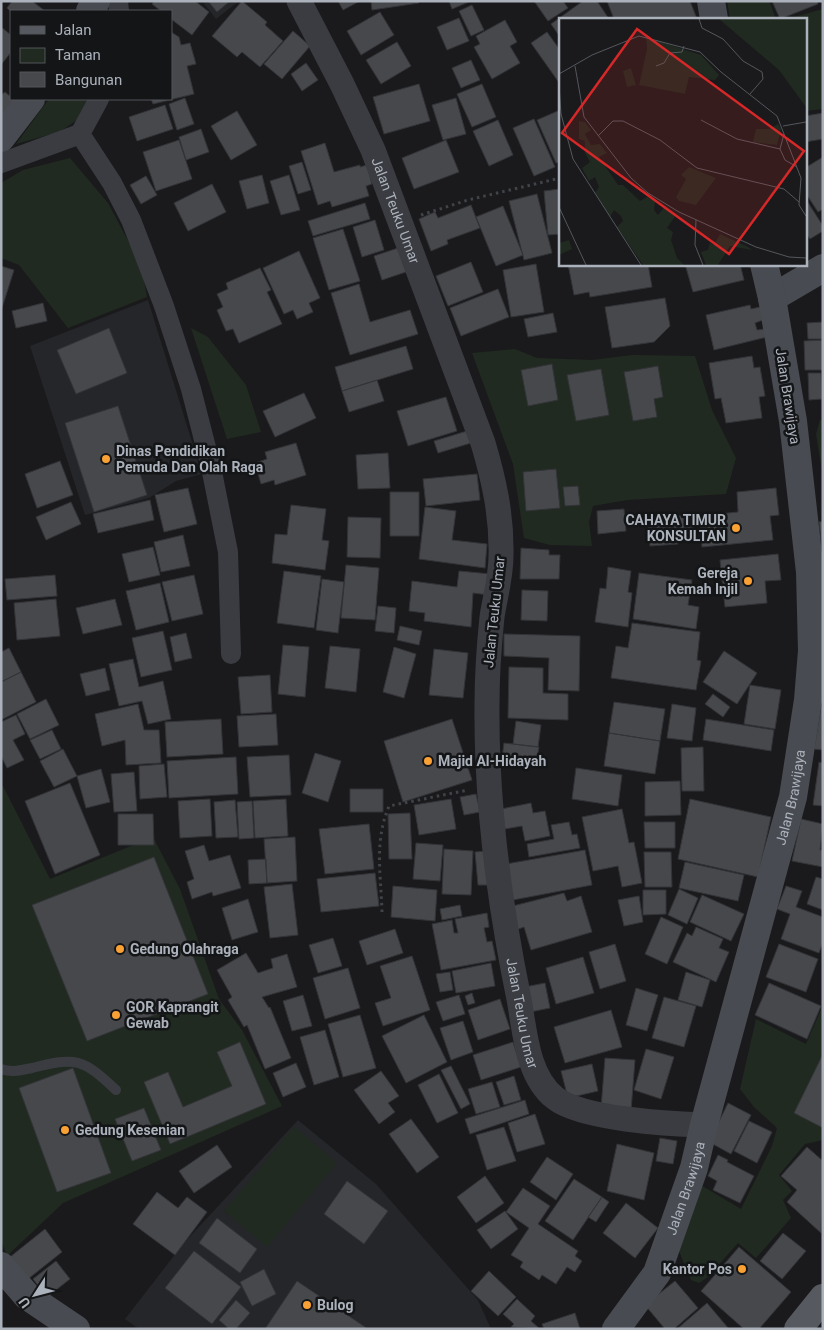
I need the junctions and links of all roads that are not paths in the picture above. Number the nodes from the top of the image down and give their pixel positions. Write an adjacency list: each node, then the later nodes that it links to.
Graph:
1 (299, 1): 15 (street, Jalan Teuku Umar)
2 (711, 1): 3 (main road)
3 (714, 18)
4 (30, 100): 7 (main road)
5 (98, 100): 6 (street)
6 (80, 134): 8 (street); 12 (street)
7 (1, 138)
8 (1, 163)
9 (764, 265): 11 (main road, Jalan Brawijaya)
10 (823, 268): 11 (main road)
11 (772, 298): 15 (main road, Jalan Brawijaya)
12 (231, 654)
13 (1, 1069): 14 (lane)
14 (116, 1090)
15 (704, 1125): 19 (main road, Jalan Brawijaya)
16 (1, 1266): 18 (main road)
17 (822, 1299): 20 (main road)
18 (76, 1329)
19 (616, 1329)
20 (798, 1329)

